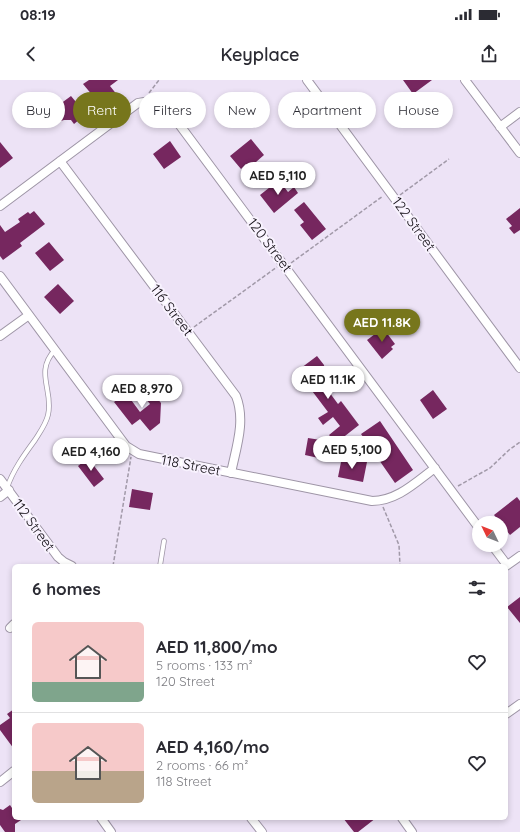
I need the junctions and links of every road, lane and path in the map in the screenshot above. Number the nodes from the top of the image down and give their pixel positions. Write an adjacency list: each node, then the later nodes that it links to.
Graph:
1 (159, 80): 4 (path)
2 (307, 80): 12 (street, 122 Street)
3 (465, 80): 7 (street)
4 (150, 92)
5 (139, 103): 11 (street)
6 (520, 112): 7 (street)
7 (500, 127): 9 (street)
8 (183, 128): 15 (street, 120 Street)
9 (520, 153)
10 (449, 159): 13 (path)
11 (60, 161): 14 (street); 18 (street, 116 Street)
12 (390, 191): 13 (street, 122 Street); 15 (path)
13 (395, 198): 21 (street, 122 Street)
14 (0, 206)
15 (284, 265): 18 (path); 24 (street, 120 Street)
16 (0, 276): 17 (street)
17 (29, 315): 19 (street); 20 (street)
18 (188, 331): 25 (street, 116 Street)
19 (0, 336)
20 (55, 350): 23 (street); 27 (lane)
21 (520, 368)
22 (520, 442): 28 (path)
23 (132, 451): 25 (street, 118 Street); 36 (path)
24 (435, 468): 28 (street, 120 Street); 30 (street, 118 Street)
25 (232, 473): 30 (street, 118 Street)
26 (0, 479): 27 (street, 112 Street)
27 (8, 489): 29 (street); 35 (street, 112 Street)
28 (451, 490): 31 (street, 120 Street)
29 (0, 497)
30 (380, 501): 38 (path)
31 (472, 518)
32 (164, 541): 37 (lane)
33 (497, 552): 39 (street)
34 (520, 556): 40 (street)
35 (62, 563)
36 (113, 564)
37 (160, 564)
38 (400, 564)
39 (505, 564)
40 (508, 565)
41 (520, 704): 42 (street)
42 (508, 713)
43 (12, 773): 44 (street)
44 (0, 782)
45 (102, 820): 48 (street)
46 (253, 820): 49 (street)
47 (403, 820): 50 (street)
48 (111, 832)
49 (262, 832)
50 (412, 832)

